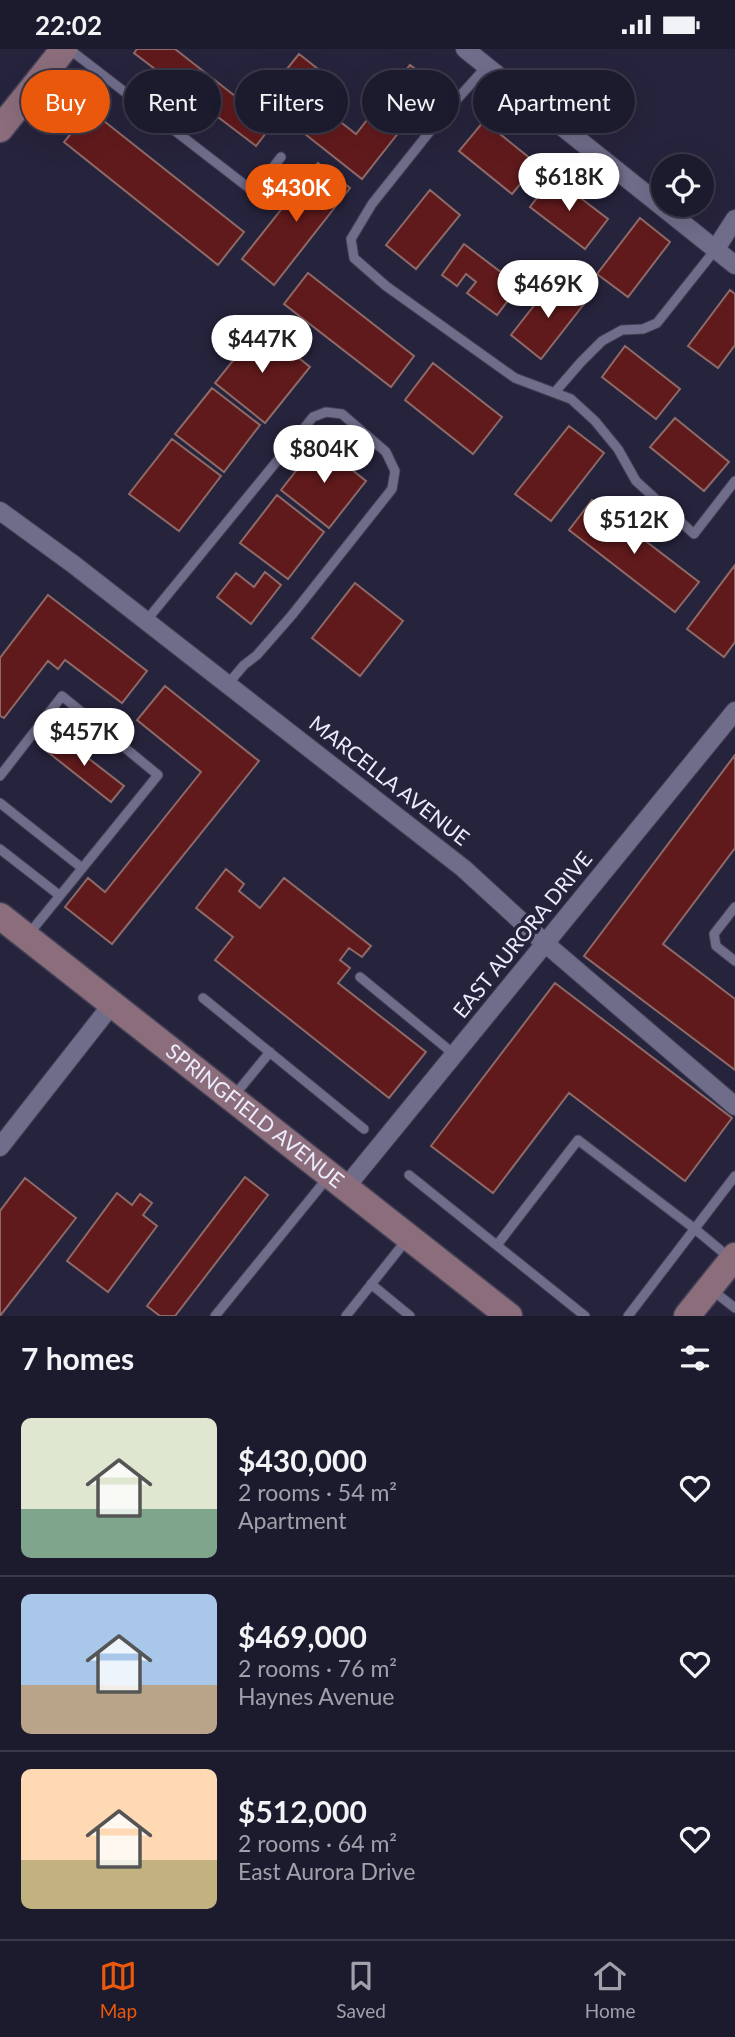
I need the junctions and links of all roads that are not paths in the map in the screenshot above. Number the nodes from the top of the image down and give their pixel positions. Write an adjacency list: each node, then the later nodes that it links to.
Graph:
1 (67, 49): 4 (main road); 5 (lane)
2 (465, 49): 3 (street)
3 (486, 67): 7 (street); 9 (lane)
4 (0, 129)
5 (281, 157)
6 (735, 219): 7 (street)
7 (715, 250): 8 (street); 9 (lane)
8 (735, 265)
9 (555, 392): 10 (lane)
10 (735, 481)
11 (0, 510): 12 (street, MARCELLA AVENUE)
12 (146, 621): 13 (street, MARCELLA AVENUE); 13 (lane)
13 (228, 685): 23 (street, MARCELLA AVENUE)
14 (735, 711): 23 (street, EAST AURORA DRIVE)
15 (0, 775): 18 (lane)
16 (0, 803): 18 (lane)
17 (0, 849): 19 (lane)
18 (82, 868): 19 (lane)
19 (59, 895): 22 (lane)
20 (735, 907): 24 (lane)
21 (0, 916): 22 (main road, SPRINGFIELD AVENUE)
22 (27, 936): 27 (main road, SPRINGFIELD AVENUE)
23 (546, 944): 29 (street, EAST AURORA DRIVE); 31 (street, MARCELLA AVENUE)
24 (735, 961)
25 (360, 977): 29 (lane)
26 (203, 998): 28 (lane)
27 (113, 1003): 30 (main road, SPRINGFIELD AVENUE); 33 (street)
28 (270, 1052): 30 (lane); 32 (lane)
29 (455, 1055): 36 (street, EAST AURORA DRIVE)
30 (233, 1098): 36 (main road, SPRINGFIELD AVENUE)
31 (735, 1106)
32 (364, 1129)
33 (0, 1147)
34 (409, 1175): 39 (lane)
35 (735, 1176): 37 (lane)
36 (338, 1181): 38 (main road, SPRINGFIELD AVENUE); 44 (lane)
37 (695, 1229): 39 (lane); 40 (lane); 49 (lane)
38 (409, 1237): 41 (lane); 47 (main road, SPRINGFIELD AVENUE)
39 (497, 1245): 48 (lane)
40 (733, 1258): 42 (main road)
41 (371, 1284): 45 (lane); 46 (lane)
42 (709, 1288): 43 (lane); 50 (main road)
43 (735, 1308)
44 (215, 1316)
45 (345, 1316)
46 (410, 1316)
47 (509, 1316)
48 (585, 1316)
49 (628, 1316)
50 (687, 1316)

